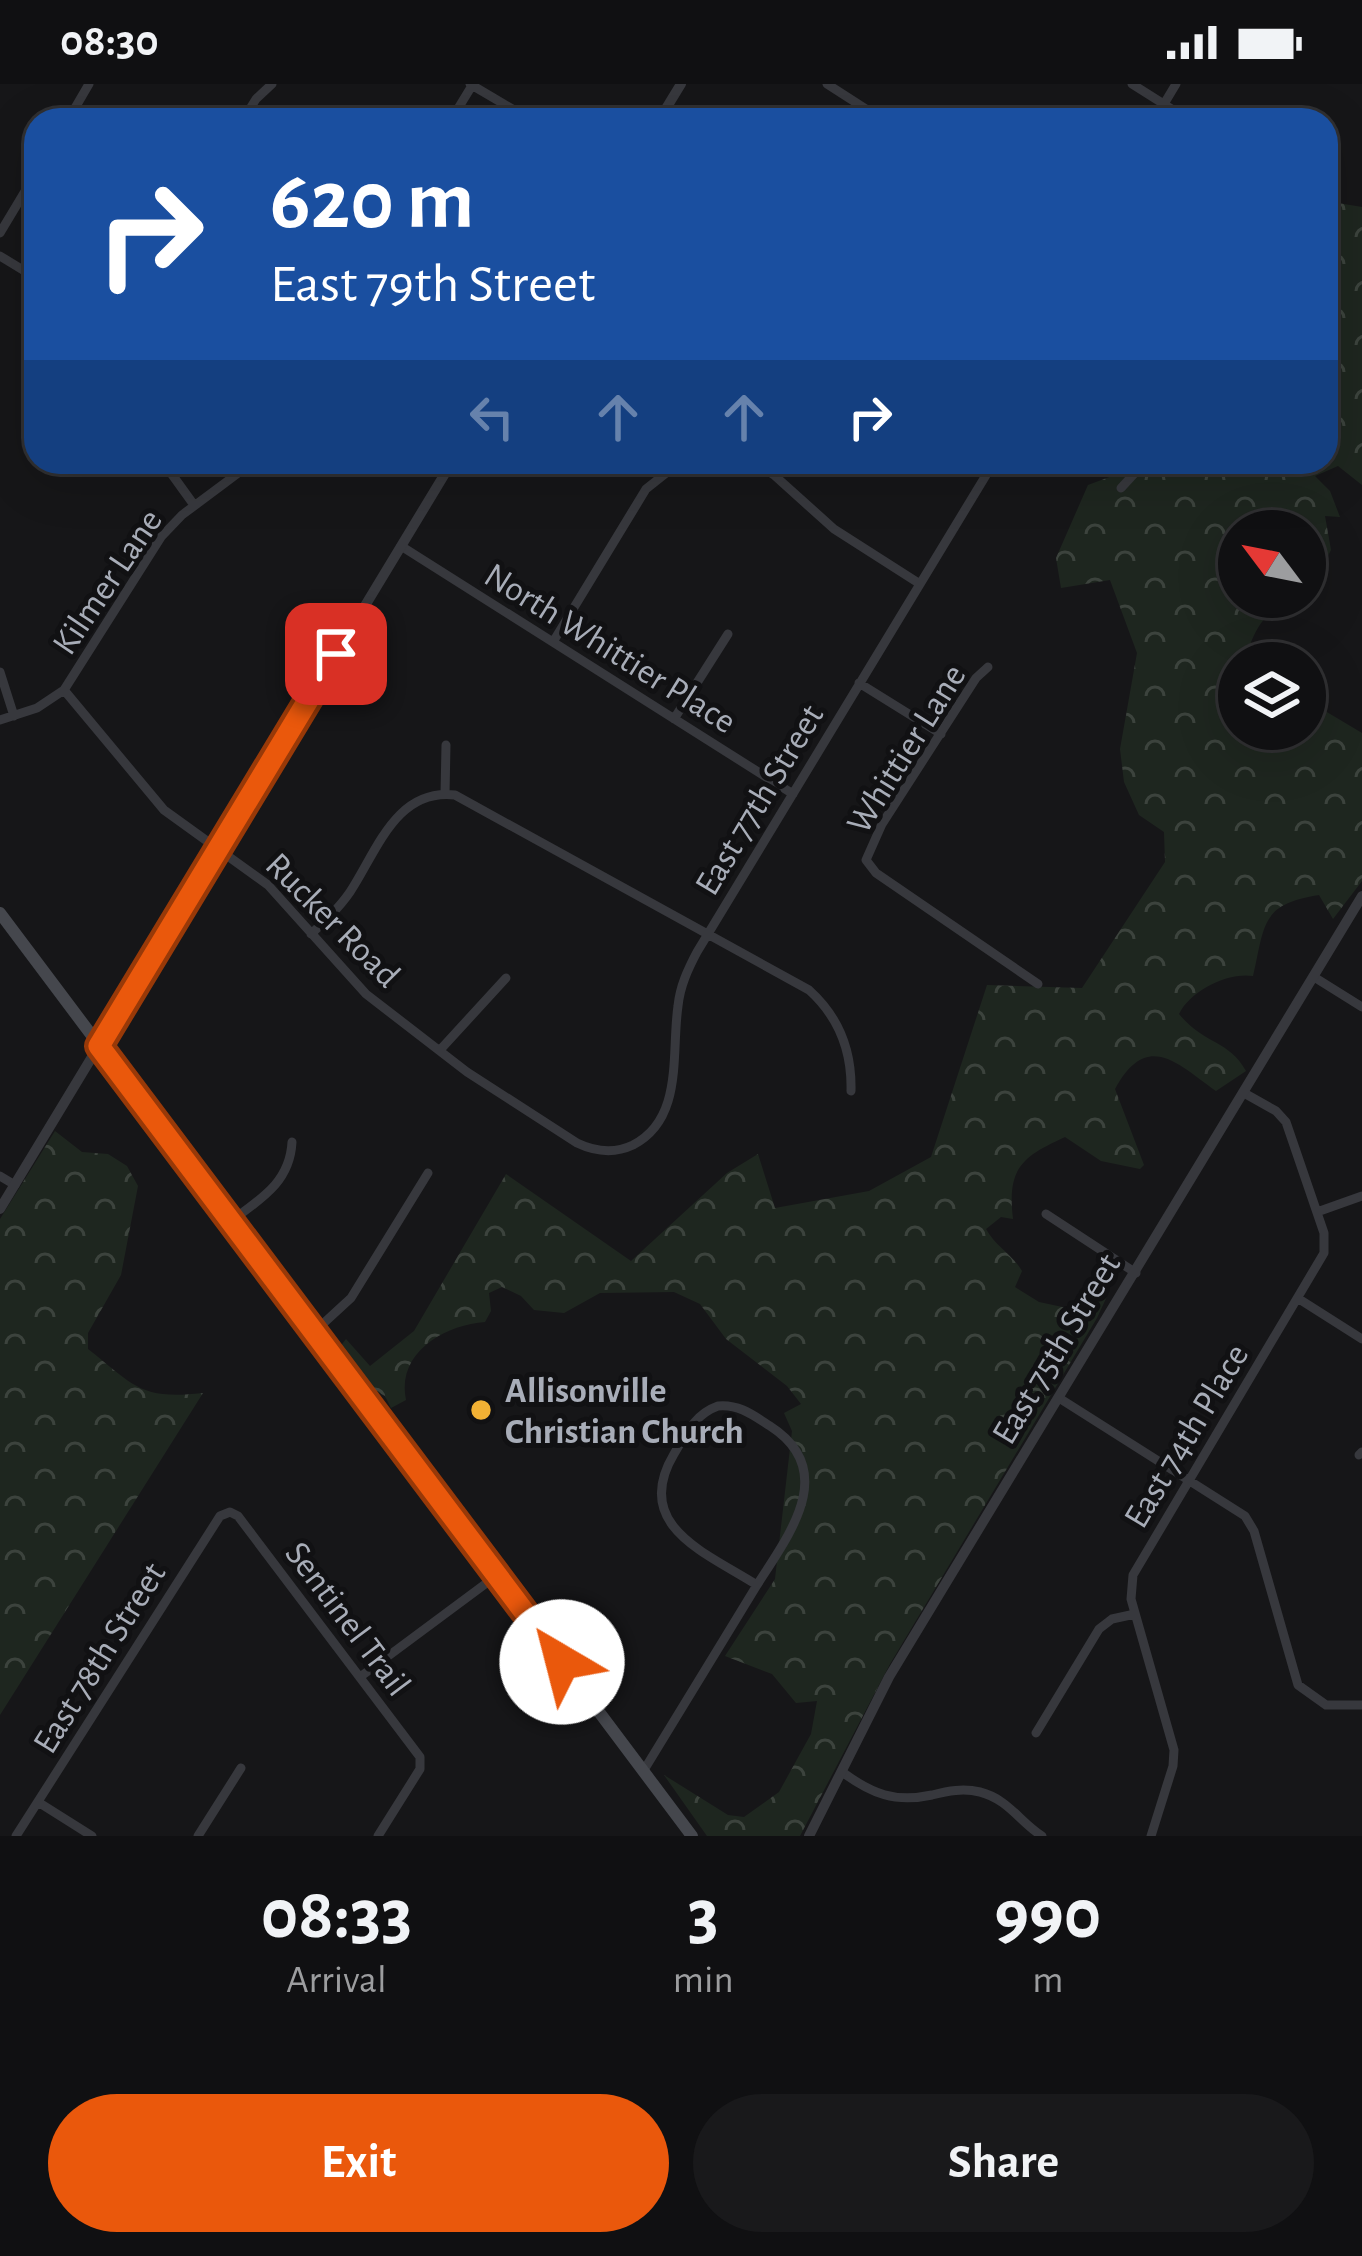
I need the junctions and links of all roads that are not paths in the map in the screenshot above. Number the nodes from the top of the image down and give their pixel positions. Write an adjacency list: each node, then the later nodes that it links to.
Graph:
1 (272, 84): 7 (street)
2 (472, 84): 8 (street)
3 (826, 84): 9 (street)
4 (1132, 84): 6 (street)
5 (1176, 84): 6 (street)
6 (1164, 104): 10 (street)
7 (250, 108)
8 (511, 108)
9 (864, 108)
10 (1170, 108)
11 (24, 192): 12 (street)
12 (0, 232)
13 (172, 474): 21 (street)
14 (237, 474): 21 (street, Kilmer Lane)
15 (445, 474): 22 (street)
16 (665, 474): 25 (street)
17 (772, 474): 23 (street)
18 (987, 474): 23 (street, East 77th Street)
19 (1133, 474): 20 (street)
20 (1121, 488)
21 (194, 505): 29 (street, Kilmer Lane)
22 (401, 546): 25 (street, North Whittier Place); 37 (street)
23 (920, 584): 28 (street, East 77th Street)
24 (728, 634): 31 (street)
25 (553, 642): 31 (street, North Whittier Place)
26 (988, 667): 33 (street, Whittier Lane)
27 (0, 672): 30 (street)
28 (860, 683): 33 (street); 36 (street, East 77th Street)
29 (64, 690): 30 (street, Kilmer Lane); 37 (street, Rucker Road)
30 (14, 716): 32 (street, Kilmer Lane)
31 (674, 719): 36 (street, North Whittier Place)
32 (0, 720)
33 (940, 734): 44 (street, Whittier Lane)
34 (446, 746): 35 (street)
35 (445, 794): 40 (street); 41 (street)
36 (793, 794): 40 (street, East 77th Street)
37 (217, 849): 41 (street, Rucker Road); 46 (street)
38 (1362, 896): 42 (street, East 75th Street)
39 (0, 914): 46 (main road)
40 (708, 932): 48 (street); 51 (street, East 77th Street)
41 (311, 934): 47 (street, Rucker Road)
42 (1313, 977): 45 (street); 49 (street, East 75th Street)
43 (506, 978): 47 (street)
44 (1038, 984)
45 (1362, 1007)
46 (99, 1046): 54 (street); 59 (main road)
47 (440, 1050): 51 (street, Rucker Road)
48 (851, 1091)
49 (1244, 1093): 57 (street, East 74th Place); 60 (street, East 75th Street)
50 (292, 1142): 59 (street)
51 (597, 1150)
52 (428, 1173): 62 (street)
53 (0, 1177): 54 (street)
54 (15, 1185): 56 (street)
55 (1362, 1196): 57 (street)
56 (0, 1209)
57 (1317, 1212): 61 (street, East 74th Place)
58 (1046, 1214): 60 (street)
59 (231, 1221): 62 (main road)
60 (1136, 1273): 64 (street, East 75th Street)
61 (1299, 1299): 63 (street); 65 (street, East 74th Place)
62 (314, 1332): 67 (main road)
63 (1362, 1339)
64 (1059, 1397): 65 (street); 75 (street, East 75th Street)
65 (1190, 1480): 69 (street, East 74th Place); 71 (street)
66 (229, 1512): 70 (street, Sentinel Trail); 76 (street, East 78th Street)
67 (496, 1576): 70 (street); 74 (main road)
68 (757, 1585): 68 (street); 74 (street)
69 (1136, 1613): 72 (street); 84 (street, East 74th Place)
70 (360, 1677): 80 (street, Sentinel Trail)
71 (1362, 1705)
72 (1036, 1733)
73 (241, 1768): 79 (street)
74 (644, 1770): 81 (main road)
75 (842, 1772): 82 (street, East 75th Street); 83 (street)
76 (38, 1802): 77 (street, East 78th Street); 78 (street)
77 (16, 1836)
78 (92, 1836)
79 (197, 1836)
80 (378, 1836)
81 (692, 1836)
82 (808, 1836)
83 (1042, 1836)
84 (1151, 1836)

